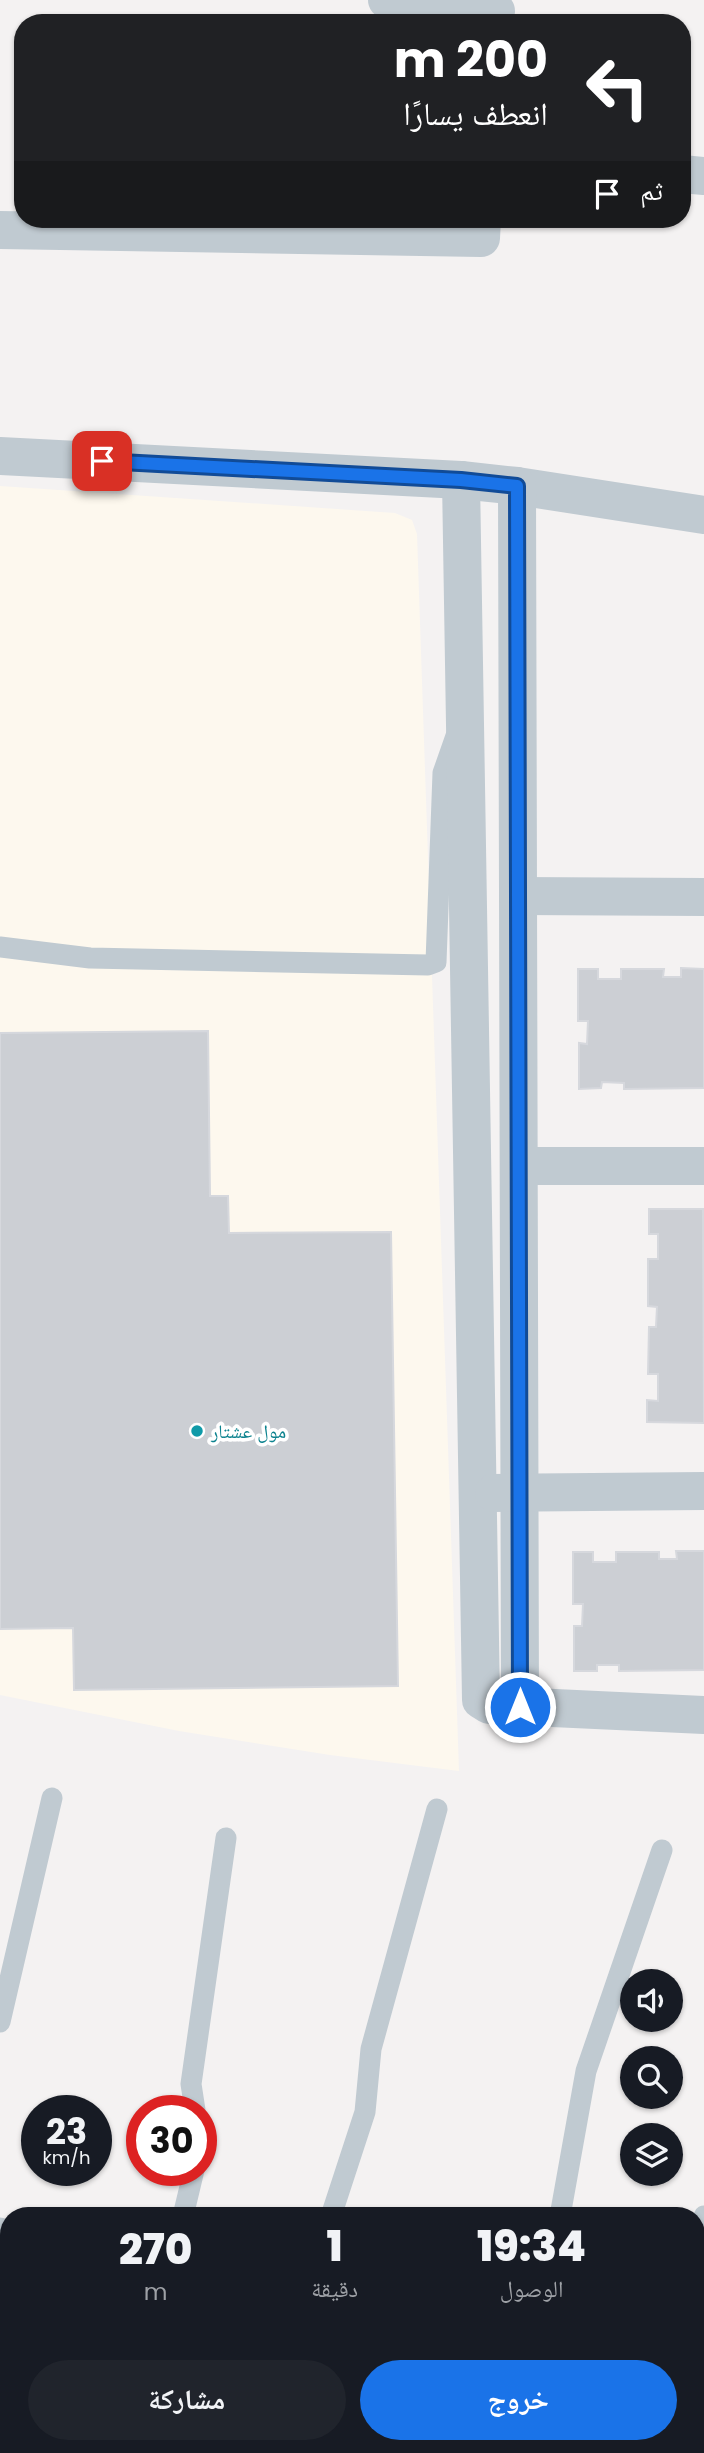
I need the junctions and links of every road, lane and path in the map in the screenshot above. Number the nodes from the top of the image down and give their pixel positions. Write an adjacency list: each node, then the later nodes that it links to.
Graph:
1 (387, 0): 2 (street)
2 (496, 11)
3 (482, 228): 4 (street)
4 (0, 230)
5 (0, 456): 6 (street)
6 (461, 480): 7 (street); 9 (street)
7 (517, 486): 8 (street); 10 (street)
8 (704, 515)
9 (465, 711): 12 (lane); 17 (street)
10 (518, 896): 11 (street); 13 (street)
11 (704, 897)
12 (0, 947)
13 (519, 1166): 14 (street); 16 (street)
14 (704, 1166)
15 (704, 1491): 16 (street)
16 (520, 1492): 17 (street); 18 (street)
17 (478, 1493): 18 (street)
18 (520, 1707): 19 (street)
19 (704, 1715)
20 (52, 1798): 24 (lane)
21 (437, 1809): 28 (lane)
22 (226, 1838): 25 (lane)
23 (662, 1850): 29 (lane)
24 (0, 2022)
25 (193, 2095)
26 (190, 2186): 27 (lane)
27 (185, 2207)
28 (334, 2207)
29 (562, 2207)

